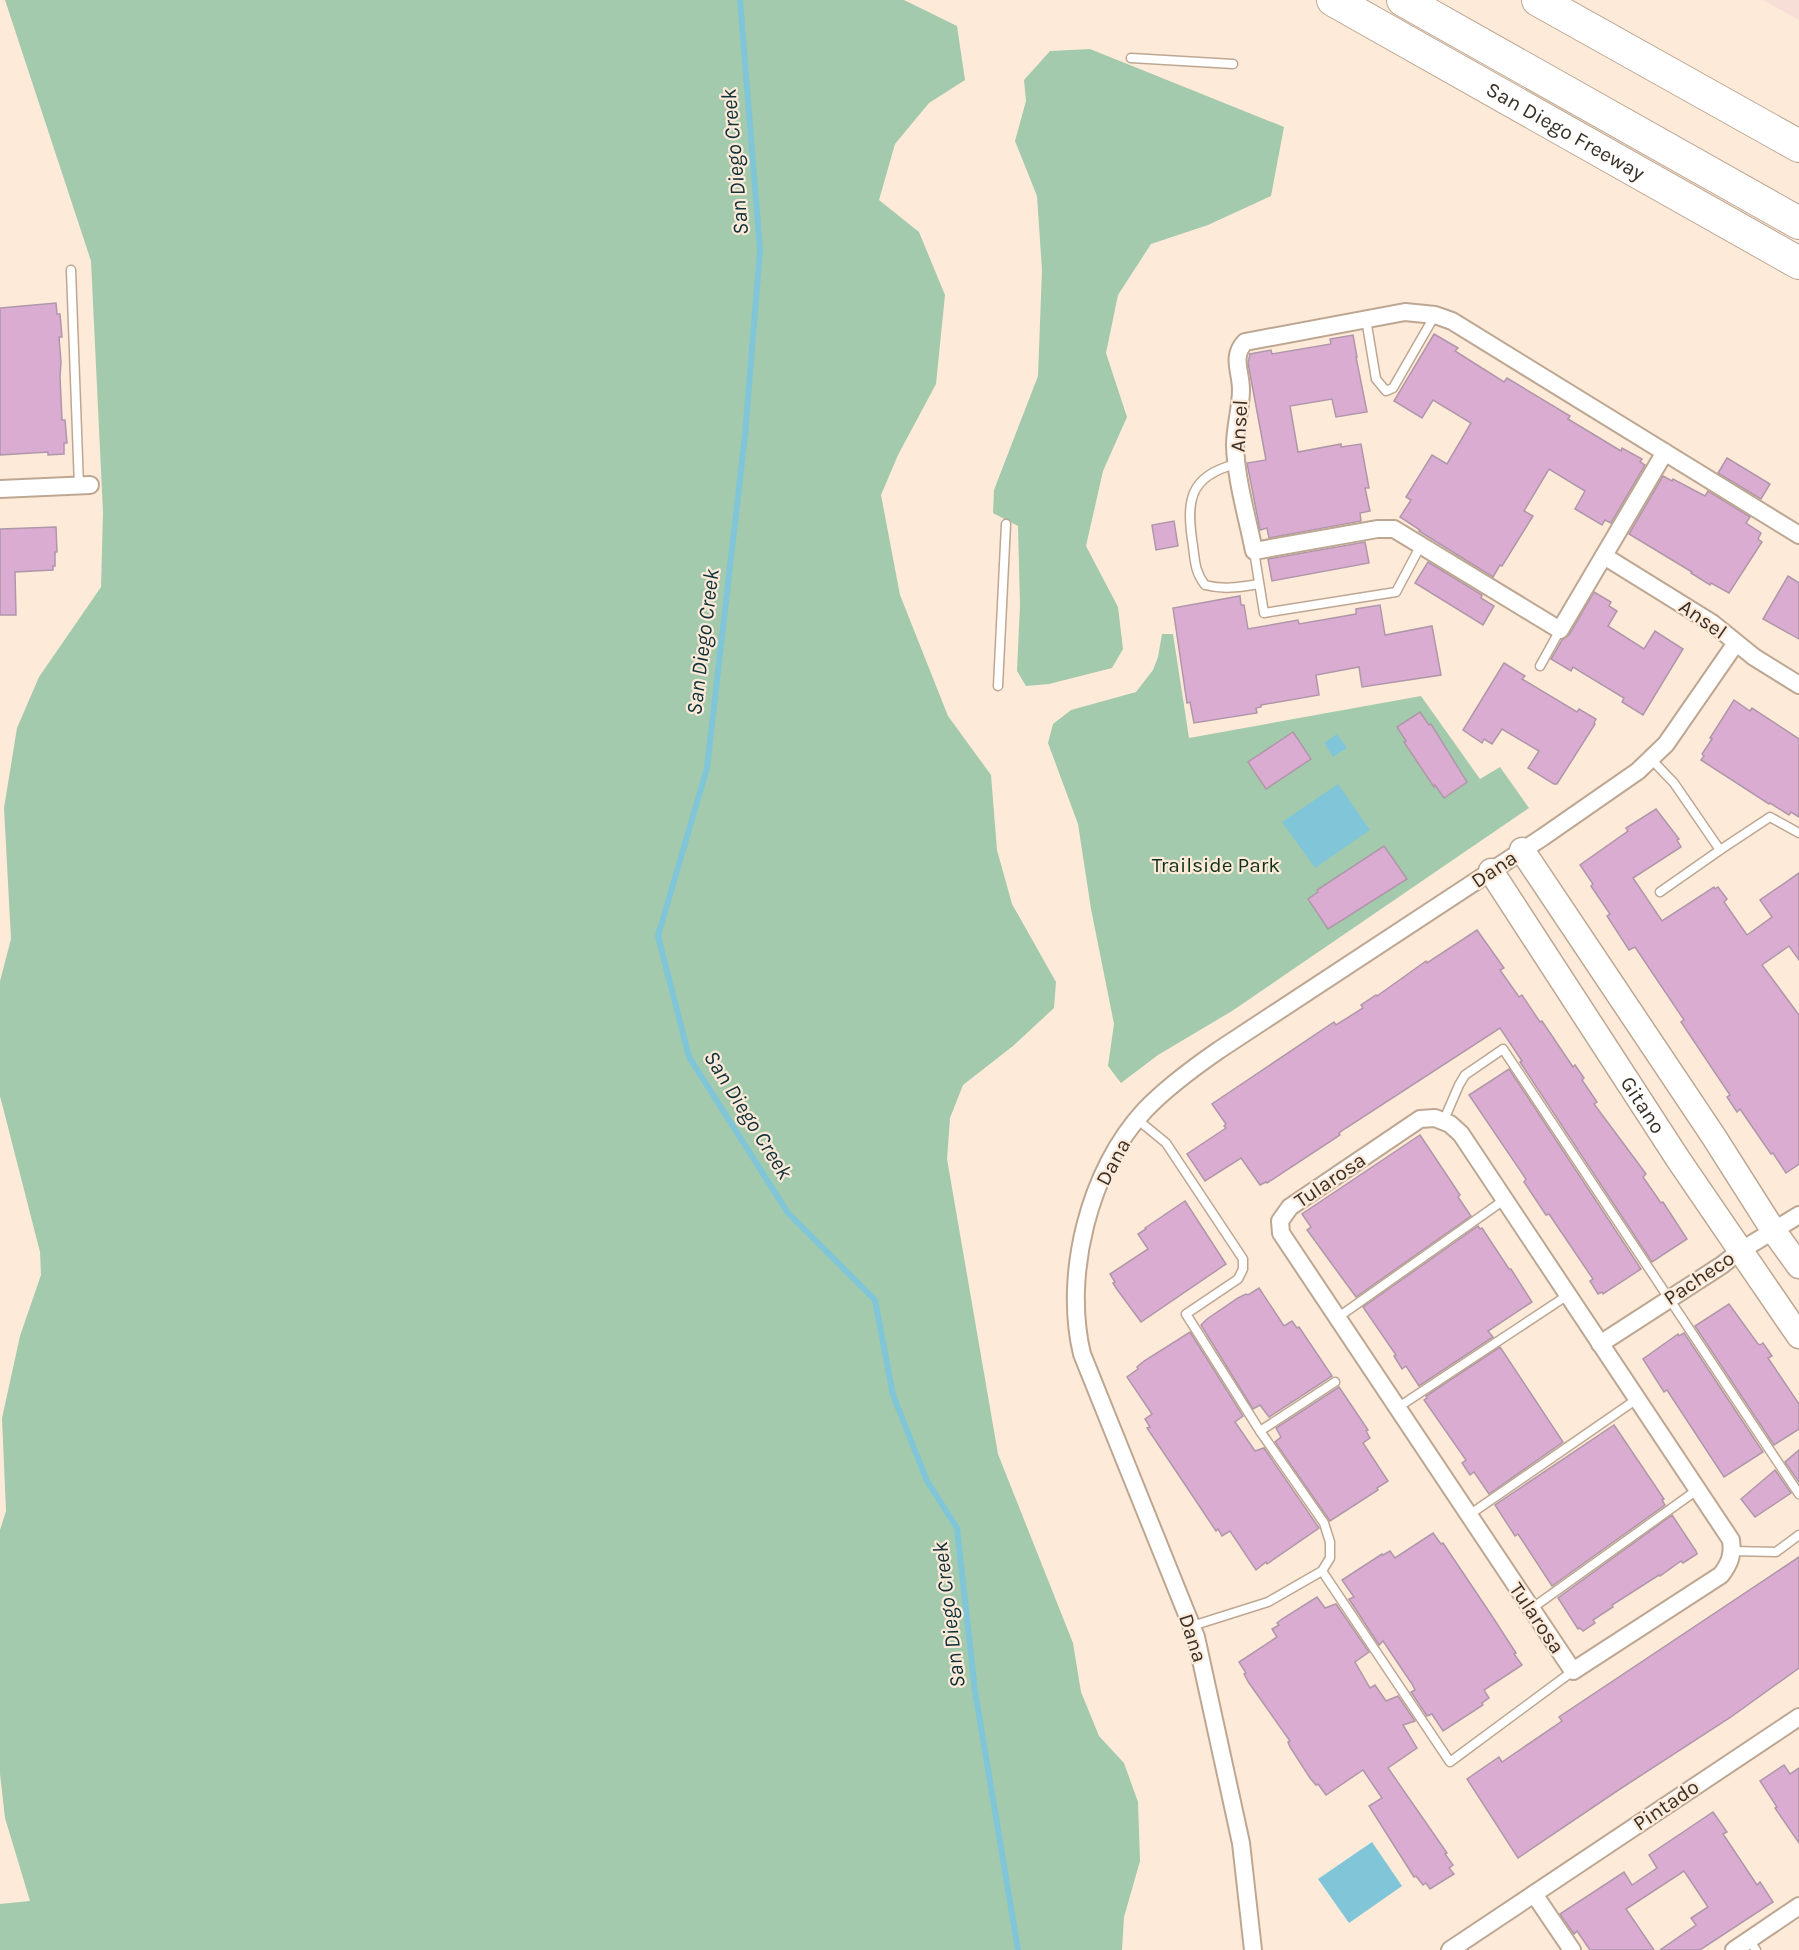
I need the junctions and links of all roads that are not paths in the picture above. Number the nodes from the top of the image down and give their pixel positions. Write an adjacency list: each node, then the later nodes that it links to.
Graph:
1 (1332, 0): 8 (highway, San Diego Freeway)
2 (1403, 0): 7 (highway)
3 (1538, 0): 6 (highway)
4 (1131, 58): 5 (lane)
5 (1233, 64)
6 (1799, 146)
7 (1799, 223)
8 (1799, 262)
9 (71, 270): 14 (lane)
10 (1435, 315): 11 (street, Ansel); 11 (lane); 12 (street, Ansel)
11 (1366, 319): 13 (street, Ansel)
12 (1665, 452): 17 (street, Ansel); 20 (street)
13 (1236, 464): 19 (street, Ansel); 21 (lane)
14 (84, 485): 15 (street)
15 (0, 489)
16 (1006, 524): 26 (lane)
17 (1799, 535)
18 (1421, 545): 19 (street); 21 (lane); 22 (street)
19 (1254, 550): 21 (lane)
20 (1604, 556): 22 (street); 23 (street, Ansel)
21 (1259, 585)
22 (1560, 630): 24 (lane)
23 (1736, 643): 25 (street, Ansel); 27 (street, Dana)
24 (1540, 666)
25 (1799, 685)
26 (998, 686)
27 (1651, 759): 29 (street, Dana); 30 (lane)
28 (1799, 833): 30 (lane)
29 (1522, 850): 31 (street, Dana); 37 (street, Gitano)
30 (1720, 850): 32 (lane)
31 (1491, 871): 33 (street, Dana); 38 (street, Gitano)
32 (1660, 892)
33 (1138, 1120): 48 (lane); 56 (street, Dana)
34 (1443, 1122): 35 (street); 41 (lane); 42 (street, Tularosa)
35 (1504, 1200): 40 (street); 42 (lane)
36 (1799, 1215): 37 (street, Pacheco)
37 (1773, 1230): 38 (street, Pacheco); 39 (street, Gitano)
38 (1740, 1251): 41 (street, Pacheco); 43 (street, Gitano)
39 (1799, 1266)
40 (1568, 1295): 44 (street); 47 (lane)
41 (1669, 1299): 44 (street, Pacheco); 50 (lane)
42 (1337, 1318): 47 (street, Tularosa)
43 (1799, 1336)
44 (1600, 1344): 46 (street)
45 (1335, 1382): 48 (lane)
46 (1637, 1399): 49 (street); 51 (lane)
47 (1397, 1408): 51 (street, Tularosa)
48 (1260, 1431): 54 (lane)
49 (1697, 1490): 53 (street); 55 (lane)
50 (1799, 1494)
51 (1469, 1515): 55 (street, Tularosa)
52 (1799, 1535): 53 (lane)
53 (1732, 1551): 57 (street, Tularosa)
54 (1322, 1571): 56 (lane); 57 (lane)
55 (1531, 1609): 57 (street, Tularosa)
56 (1191, 1626): 62 (street, Dana)
57 (1573, 1671)
58 (1799, 1717): 59 (street, Pintado)
59 (1534, 1894): 63 (street, Pintado); 64 (street)
60 (1799, 1906): 61 (street)
61 (1752, 1945): 65 (street)
62 (1253, 1950)
63 (1450, 1950)
64 (1572, 1950)
65 (1734, 1950)

